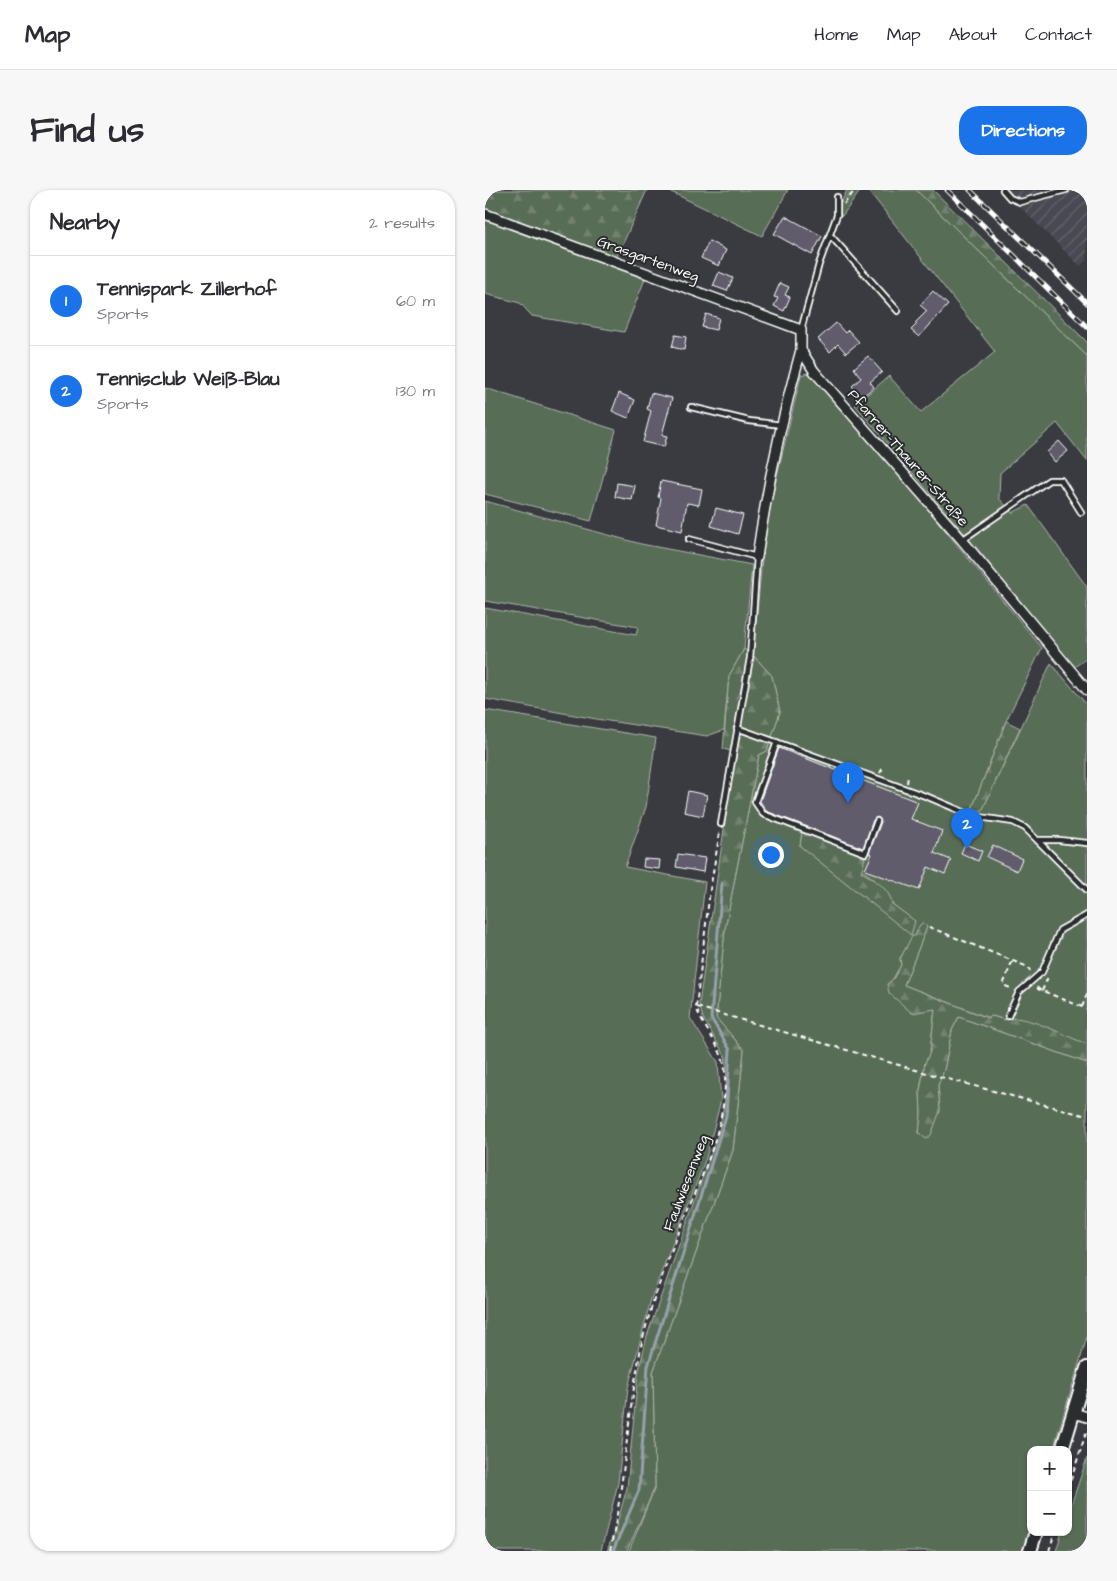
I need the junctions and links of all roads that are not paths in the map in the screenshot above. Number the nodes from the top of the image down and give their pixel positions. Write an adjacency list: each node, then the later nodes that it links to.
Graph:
1 (1003, 190): 2 (lane)
2 (1065, 190)
3 (837, 197): 5 (lane)
4 (485, 214): 7 (street, Grasgartenweg)
5 (830, 235): 6 (lane); 7 (lane)
6 (898, 311)
7 (801, 330): 8 (street)
8 (801, 350): 10 (street); 13 (street, Pfarrer-Thaurer-Straße)
9 (691, 407): 10 (lane)
10 (782, 424): 14 (street)
11 (1081, 512): 13 (lane)
12 (689, 539): 14 (lane)
13 (962, 540): 15 (street, Pfarrer-Thaurer-Straße)
14 (757, 557): 16 (lane)
15 (1087, 690)
16 (737, 728): 17 (lane); 19 (lane)
17 (777, 742): 18 (lane); 20 (lane)
18 (877, 821)
19 (721, 824)
20 (1037, 840): 21 (lane); 22 (lane)
21 (1087, 843)
22 (1087, 890)
23 (1087, 915): 24 (lane)
24 (1008, 1016)
25 (1087, 1368): 26 (street)
26 (1073, 1413): 27 (street); 28 (street)
27 (1087, 1417)
28 (1063, 1446)
29 (1034, 1536): 30 (street)
30 (1030, 1551)

